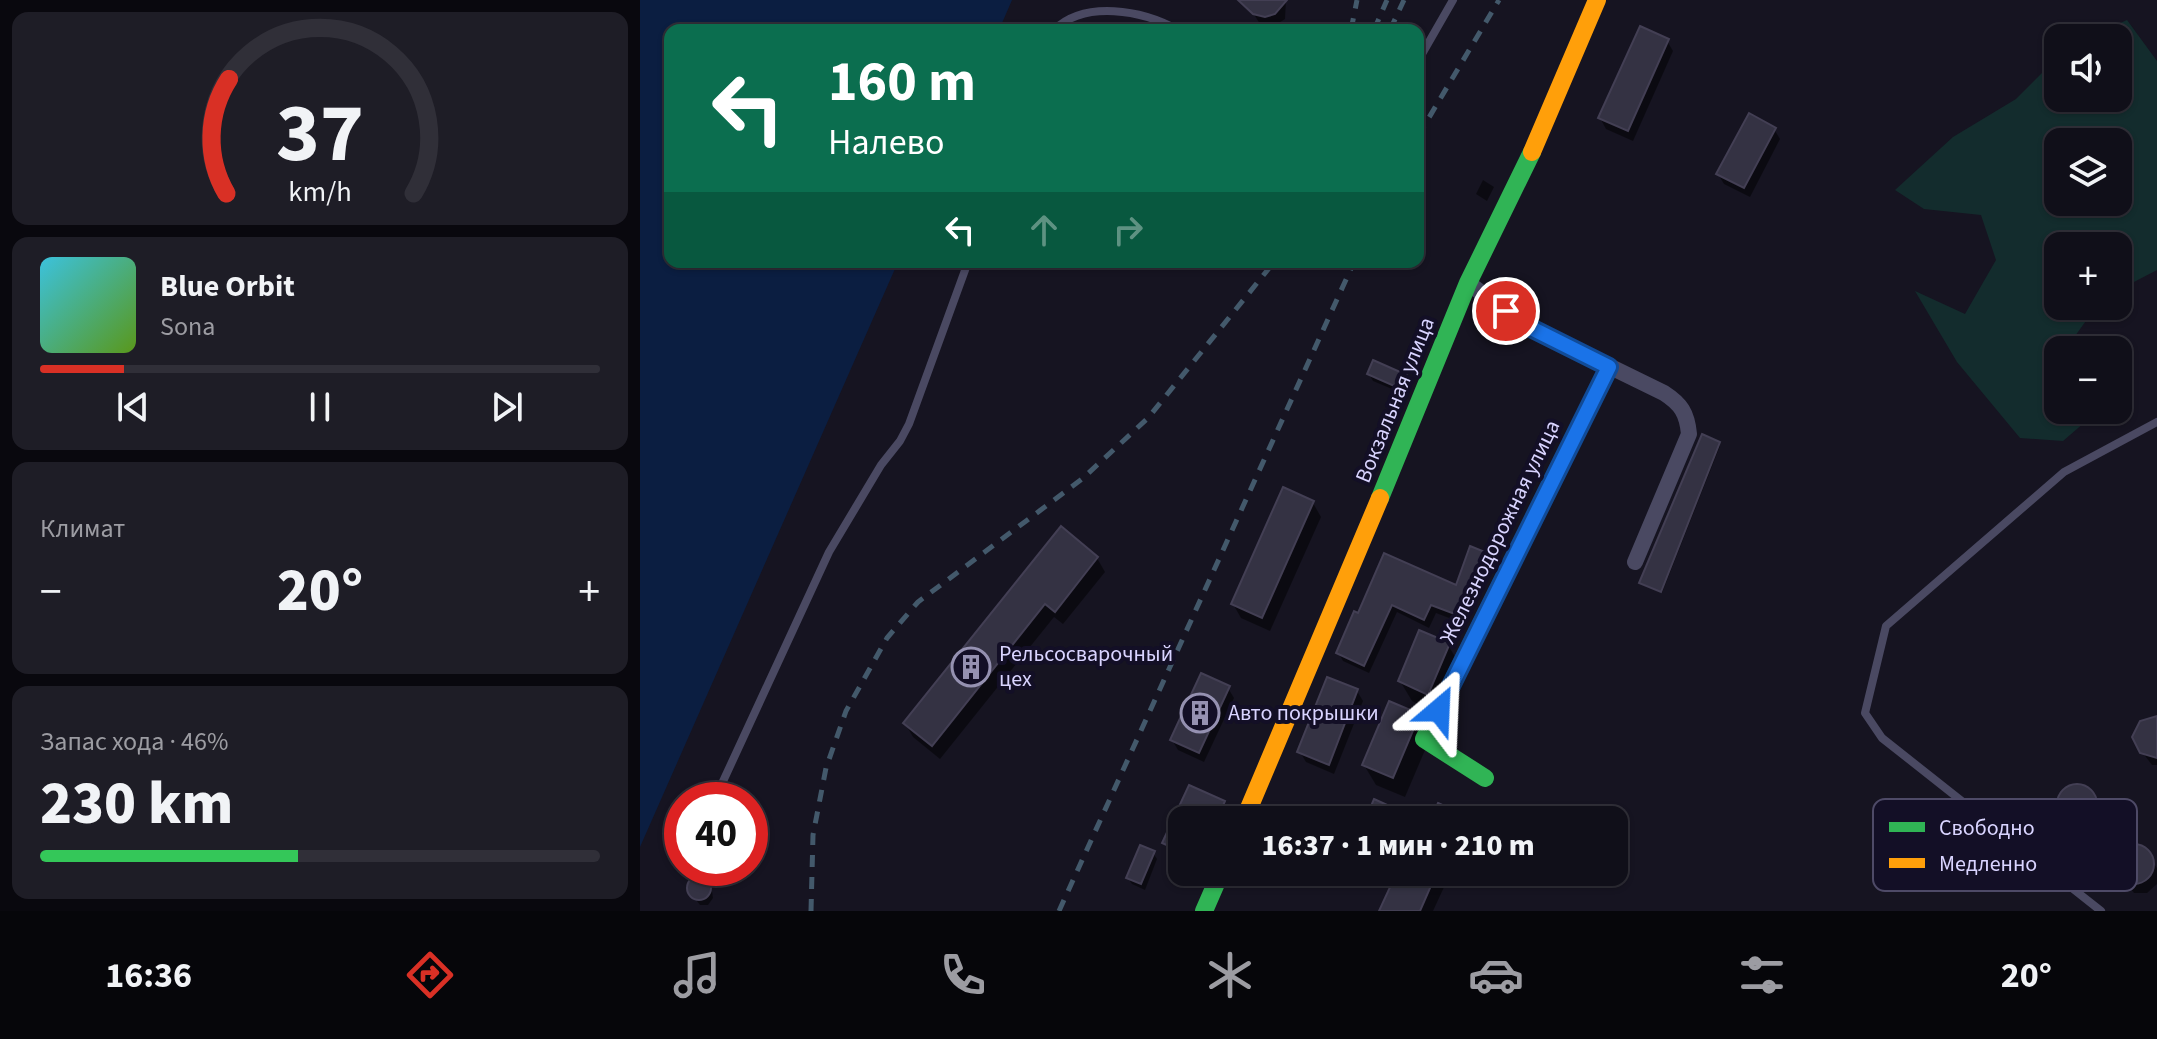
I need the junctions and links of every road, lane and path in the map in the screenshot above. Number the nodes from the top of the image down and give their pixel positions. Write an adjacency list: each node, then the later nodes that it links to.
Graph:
1 (1453, 0): 5 (lane)
2 (1597, 0): 7 (main road, Вокзальная улица)
3 (1062, 24): 4 (lane)
4 (1168, 24)
5 (1424, 51)
6 (966, 268): 12 (lane)
7 (1468, 283): 8 (street); 14 (main road, Вокзальная улица)
8 (1609, 367): 10 (street); 11 (main road, Железнодорожная улица)
9 (2157, 422): 13 (lane)
10 (1635, 562)
11 (1485, 778)
12 (723, 782)
13 (1959, 799)
14 (1250, 806)
15 (1215, 886): 17 (main road)
16 (2076, 891): 18 (lane)
17 (1204, 911)
18 (2101, 911)

